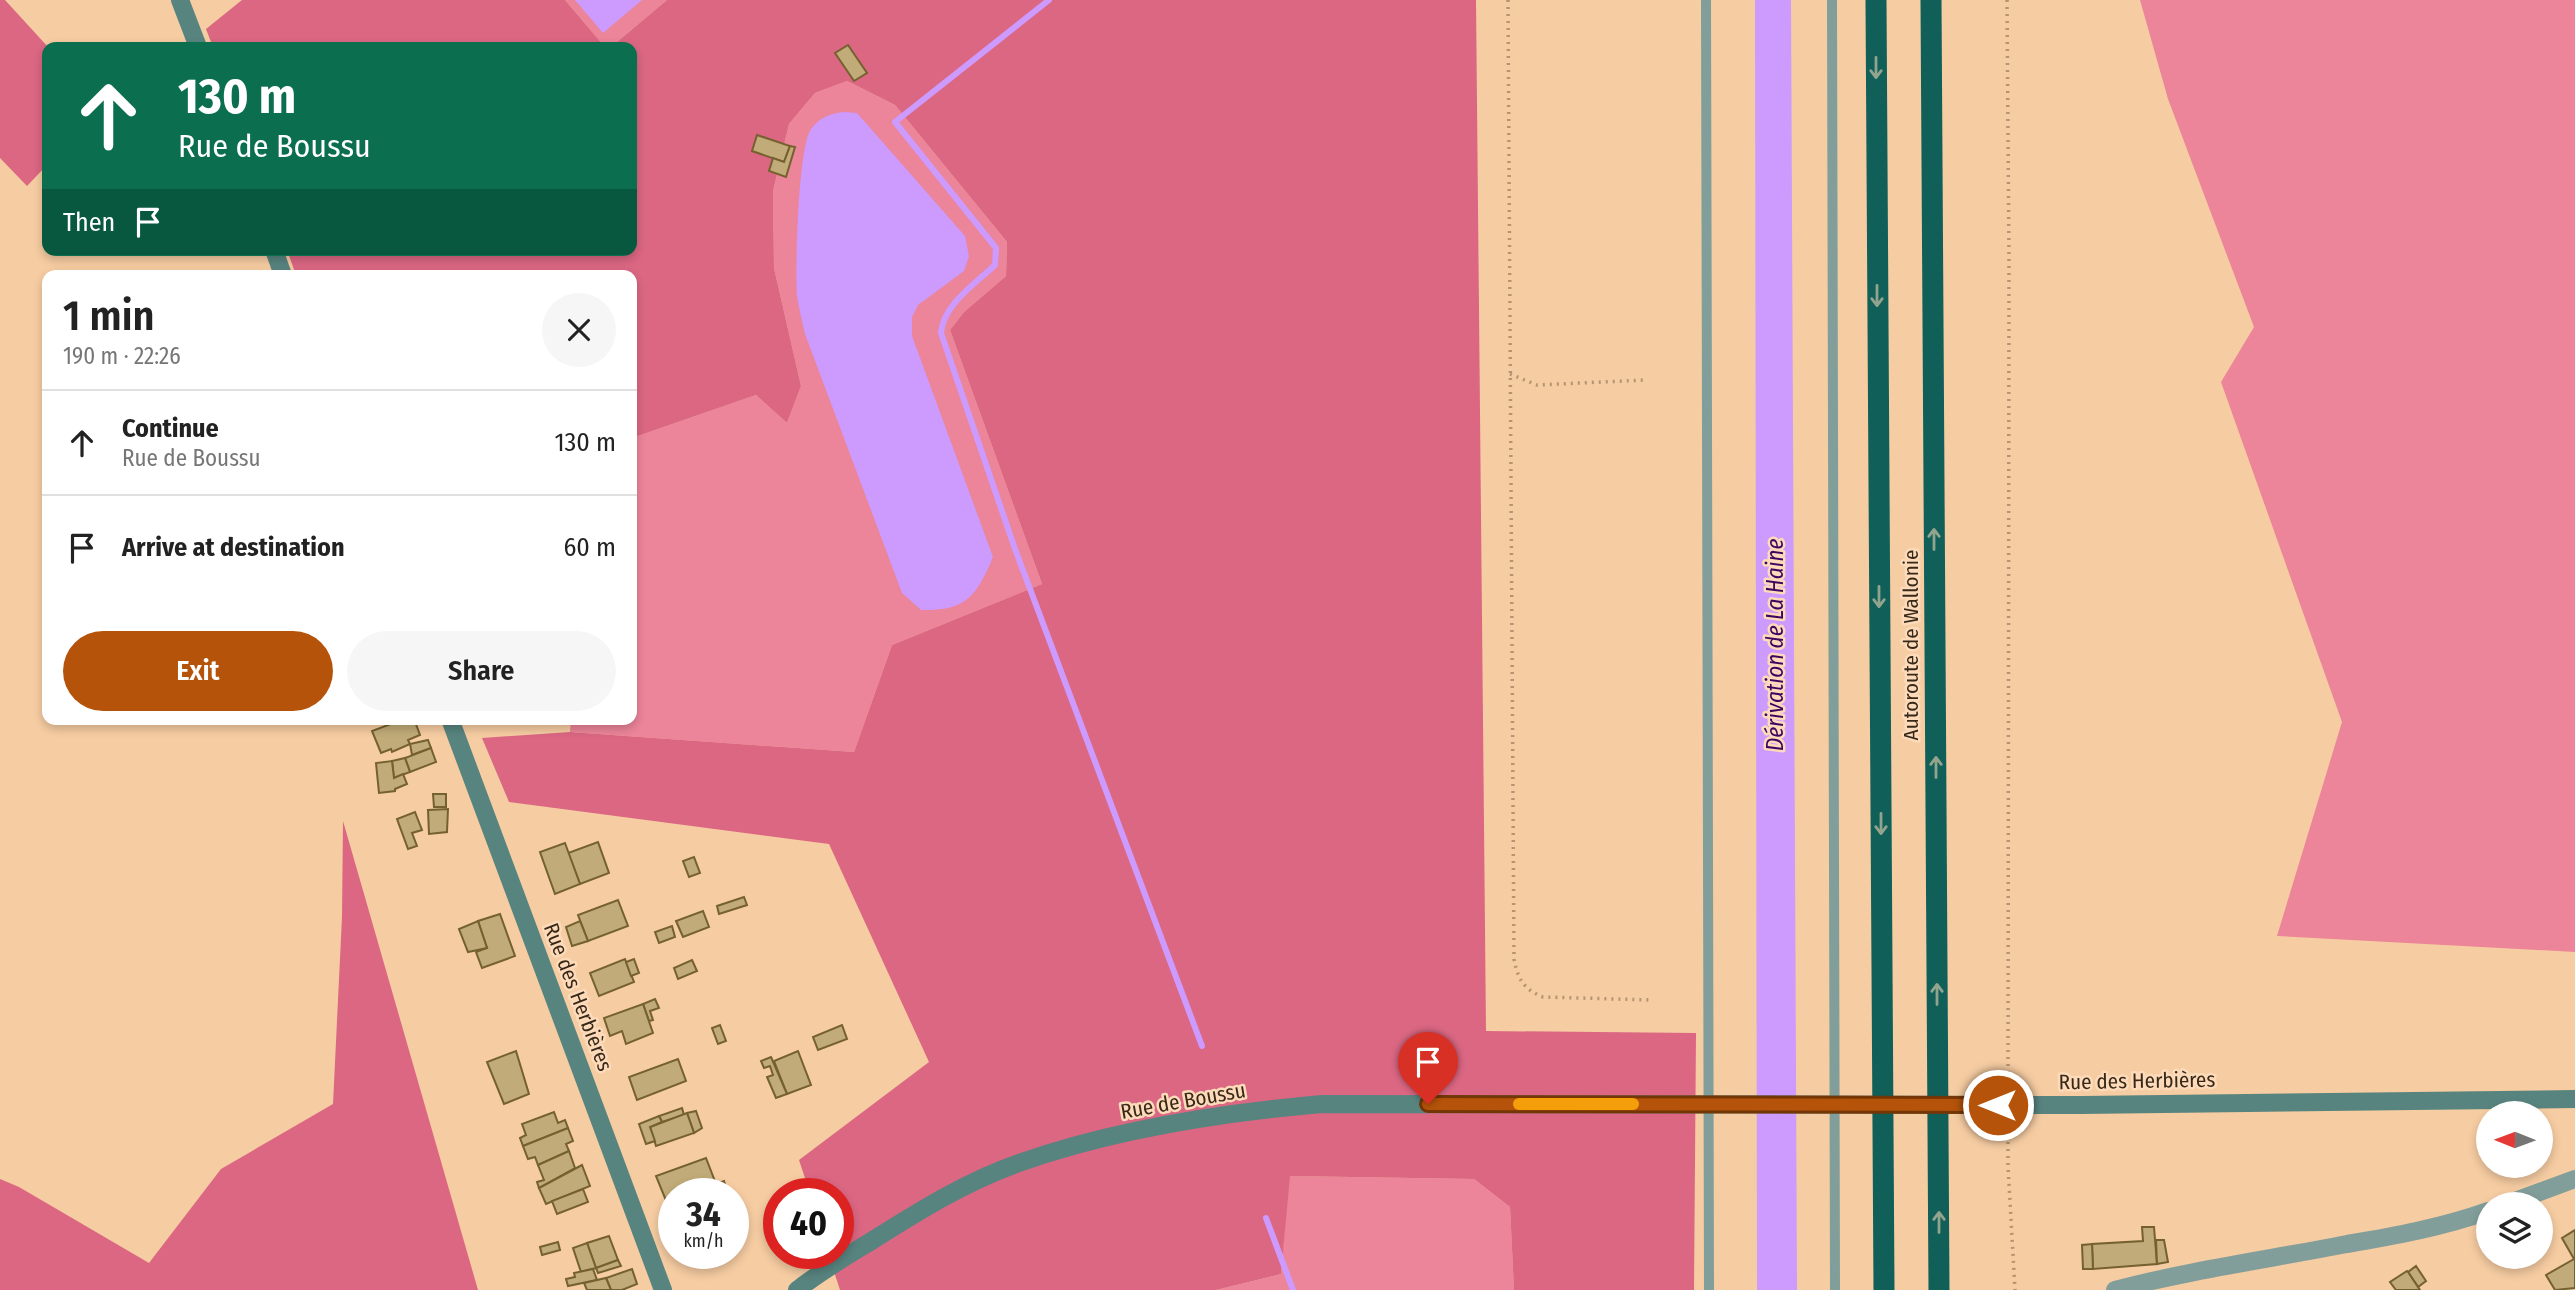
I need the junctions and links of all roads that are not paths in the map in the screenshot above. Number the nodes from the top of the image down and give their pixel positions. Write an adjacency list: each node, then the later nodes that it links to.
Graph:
1 (180, 0): 6 (street)
2 (1706, 0): 15 (lane)
3 (1832, 0): 16 (lane)
4 (1876, 0): 17 (highway, Autoroute de Wallonie, one-way to 17)
5 (1931, 0): 18 (highway, Autoroute de Wallonie, one-way to 5)
6 (196, 42)
7 (452, 725): 13 (street, Rue des Herbières)
8 (2575, 1100): 9 (street, Rue des Herbières)
9 (1615, 1104): 14 (street, Rue de Boussu)
10 (2575, 1179): 11 (street)
11 (2540, 1192)
12 (2476, 1215): 19 (street)
13 (663, 1290)
14 (797, 1290)
15 (1709, 1290)
16 (1835, 1290)
17 (1884, 1290)
18 (1939, 1290)
19 (2115, 1290)

